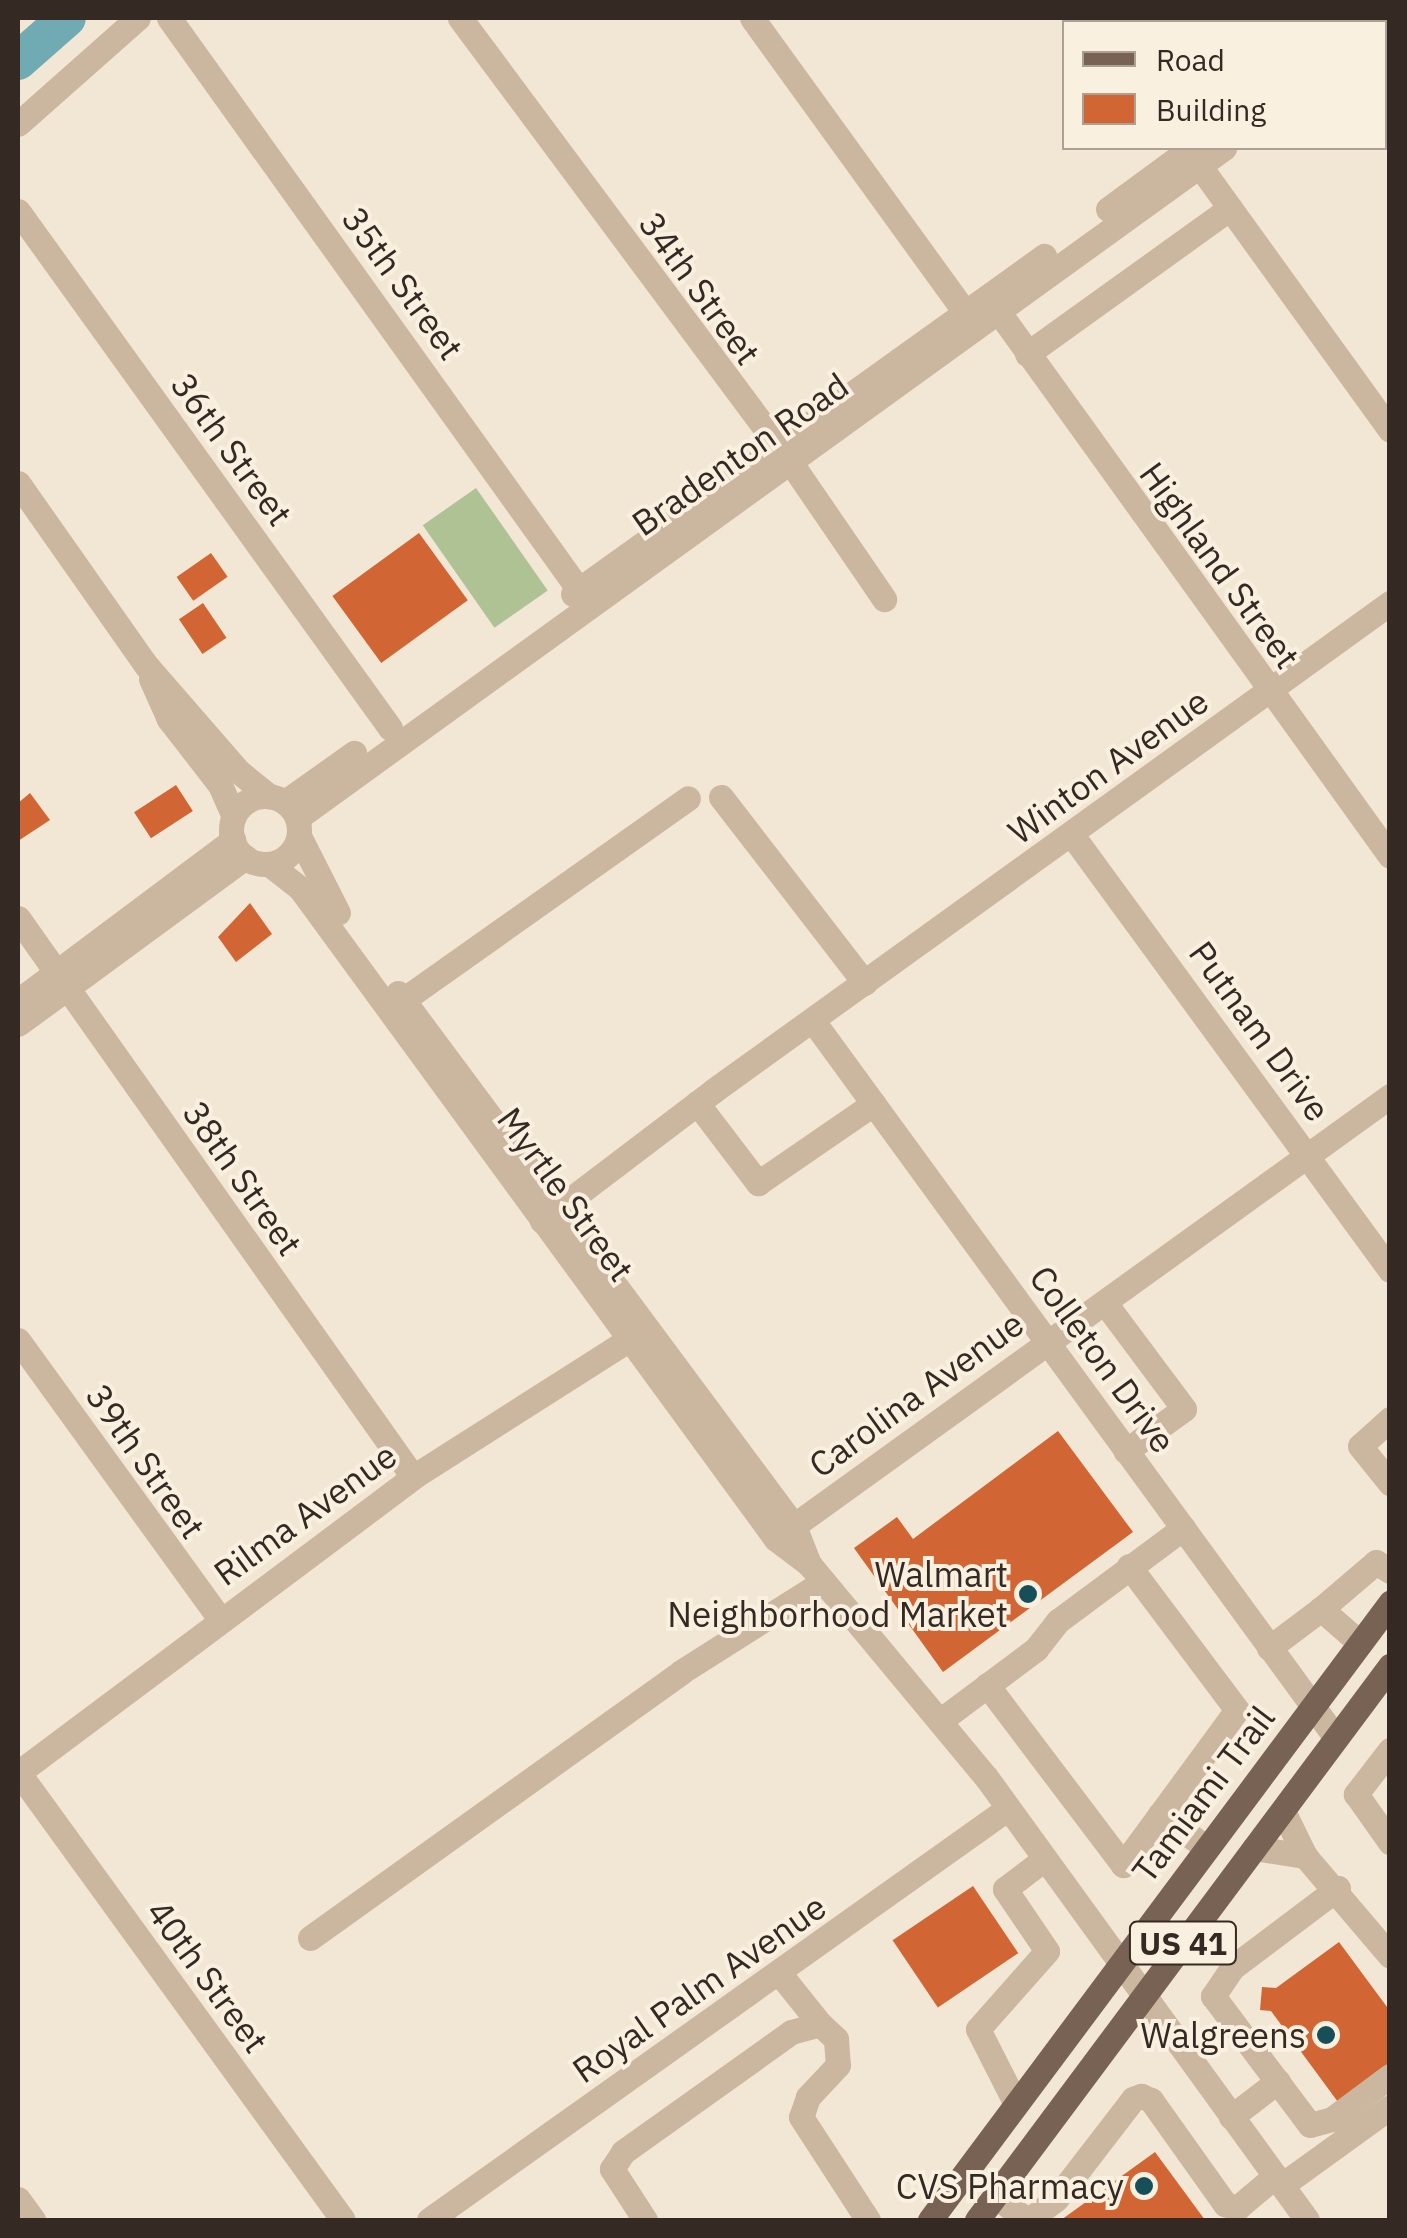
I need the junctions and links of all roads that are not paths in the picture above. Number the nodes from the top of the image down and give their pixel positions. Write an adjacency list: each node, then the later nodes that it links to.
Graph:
1 (138, 18): 5 (street)
2 (169, 18): 15 (street, 35th Street)
3 (460, 18): 13 (street, 34th Street)
4 (752, 18): 10 (street)
5 (18, 124)
6 (1191, 152): 7 (street); 9 (street, Bradenton Road); 10 (street, Bradenton Road)
7 (1230, 208): 11 (street); 12 (street)
8 (18, 211): 20 (street, 36th Street)
9 (998, 311): 11 (street, Highland Street); 13 (street, Bradenton Road)
10 (964, 312): 13 (street, Bradenton Road)
11 (1026, 354): 19 (street, Highland Street)
12 (1390, 430)
13 (782, 455): 15 (street, Bradenton Road); 16 (street, 34th Street); 23 (street, Bradenton Road)
14 (18, 483): 18 (street, Myrtle Street)
15 (579, 590): 20 (street, Bradenton Road)
16 (884, 599)
17 (1390, 603): 19 (street, Winton Avenue)
18 (146, 665): 23 (street, Myrtle Street); 25 (street, Myrtle Street)
19 (1269, 693): 24 (street, Winton Avenue); 26 (street, Highland Street)
20 (390, 728): 23 (street, Bradenton Road)
21 (721, 797): 29 (street)
22 (688, 798): 30 (street)
23 (288, 813): 25 (street, Bradenton Road); 25 (street, Bradenton Road); 30 (street, Myrtle Street)
24 (1072, 836): 29 (street, Winton Avenue); 37 (street, Putnam Drive)
25 (245, 844): 28 (street, Bradenton Road); 38 (street, Myrtle Street)
26 (1390, 856)
27 (18, 918): 28 (street, 38th Street)
28 (60, 980): 31 (street, Bradenton Road); 33 (street, Bradenton Road); 46 (street, 38th Street)
29 (865, 983): 32 (street, Winton Avenue)
30 (403, 1000): 38 (street, Myrtle Street)
31 (18, 1001)
32 (812, 1021): 35 (street, Winton Avenue); 36 (street, Colleton Drive)
33 (18, 1024)
34 (1390, 1096): 37 (street, Carolina Avenue)
35 (696, 1103): 36 (street); 38 (street, Winton Avenue)
36 (873, 1104): 43 (street, Colleton Drive)
37 (1308, 1156): 39 (street, Putnam Drive); 40 (street, Carolina Avenue)
38 (551, 1215): 41 (street, Myrtle Street)
39 (1390, 1270)
40 (1106, 1302): 43 (street, Carolina Avenue); 45 (street)
41 (637, 1335): 46 (street, Rilma Avenue); 49 (street, Myrtle Street)
42 (18, 1340): 55 (street, 39th Street)
43 (1048, 1342): 45 (street, Colleton Drive); 49 (street, Carolina Avenue)
44 (1390, 1419): 47 (street)
45 (1126, 1451): 48 (street, Colleton Drive)
46 (413, 1478): 55 (street, Rilma Avenue)
47 (1390, 1483)
48 (1183, 1528): 50 (street); 57 (street, Colleton Drive)
49 (785, 1532): 52 (street, Myrtle Street)
50 (1128, 1566): 59 (street); 69 (street)
51 (1390, 1570): 54 (street)
52 (816, 1573): 61 (street, Myrtle Street); 76 (street)
53 (1390, 1603): 56 (main road, Tamiami Trail / US 41)
54 (1321, 1610): 56 (street); 57 (street)
55 (220, 1620): 65 (street, Rilma Avenue)
56 (1360, 1642): 60 (main road, Tamiami Trail / US 41)
57 (1269, 1648): 60 (street, Colleton Drive)
58 (1390, 1666): 62 (main road, Tamiami Trail / US 41)
59 (987, 1686): 61 (street); 69 (street)
60 (1312, 1707): 62 (street, Colleton Drive); 71 (main road, Tamiami Trail / US 41)
61 (940, 1720): 67 (street, Myrtle Street)
62 (1336, 1738): 68 (main road, Tamiami Trail / US 41)
63 (1390, 1750): 66 (street)
64 (1390, 1770): 66 (street)
65 (18, 1773): 91 (street, 40th Street)
66 (1356, 1794): 70 (street)
67 (1008, 1809): 74 (street, Myrtle Street); 79 (street, Royal Palm Avenue)
68 (1283, 1811): 72 (main road, Tamiami Trail / US 41); 73 (street)
69 (1160, 1814): 71 (street)
70 (1390, 1842)
71 (1207, 1848): 78 (main road, Tamiami Trail / US 41)
72 (1254, 1848): 73 (street); 80 (main road, Tamiami Trail / US 41)
73 (1306, 1856): 75 (street)
74 (1044, 1860): 78 (street, Myrtle Street); 84 (street)
75 (1338, 1888): 77 (street); 83 (street)
76 (310, 1938)
77 (1387, 1947)
78 (1120, 1964): 80 (street, Myrtle Street); 84 (main road, Tamiami Trail / US 41)
79 (780, 1974): 81 (street); 92 (street, Royal Palm Avenue)
80 (1143, 1997): 86 (street, Myrtle Street); 88 (main road, Tamiami Trail / US 41)
81 (820, 2024): 93 (street); 94 (street)
82 (1390, 2076): 83 (street)
83 (1278, 2080): 86 (street)
84 (1016, 2104): 95 (main road, Tamiami Trail / US 41)
85 (1390, 2107): 87 (street)
86 (1231, 2116): 87 (street, Myrtle Street)
87 (1279, 2181): 97 (street); 98 (street, Myrtle Street)
88 (995, 2196): 96 (main road, Tamiami Trail / US 41); 97 (street)
89 (18, 2199): 90 (street)
90 (33, 2220)
91 (343, 2220)
92 (428, 2220)
93 (645, 2220)
94 (868, 2220)
95 (930, 2220)
96 (977, 2220)
97 (1028, 2220)
98 (1307, 2220)

